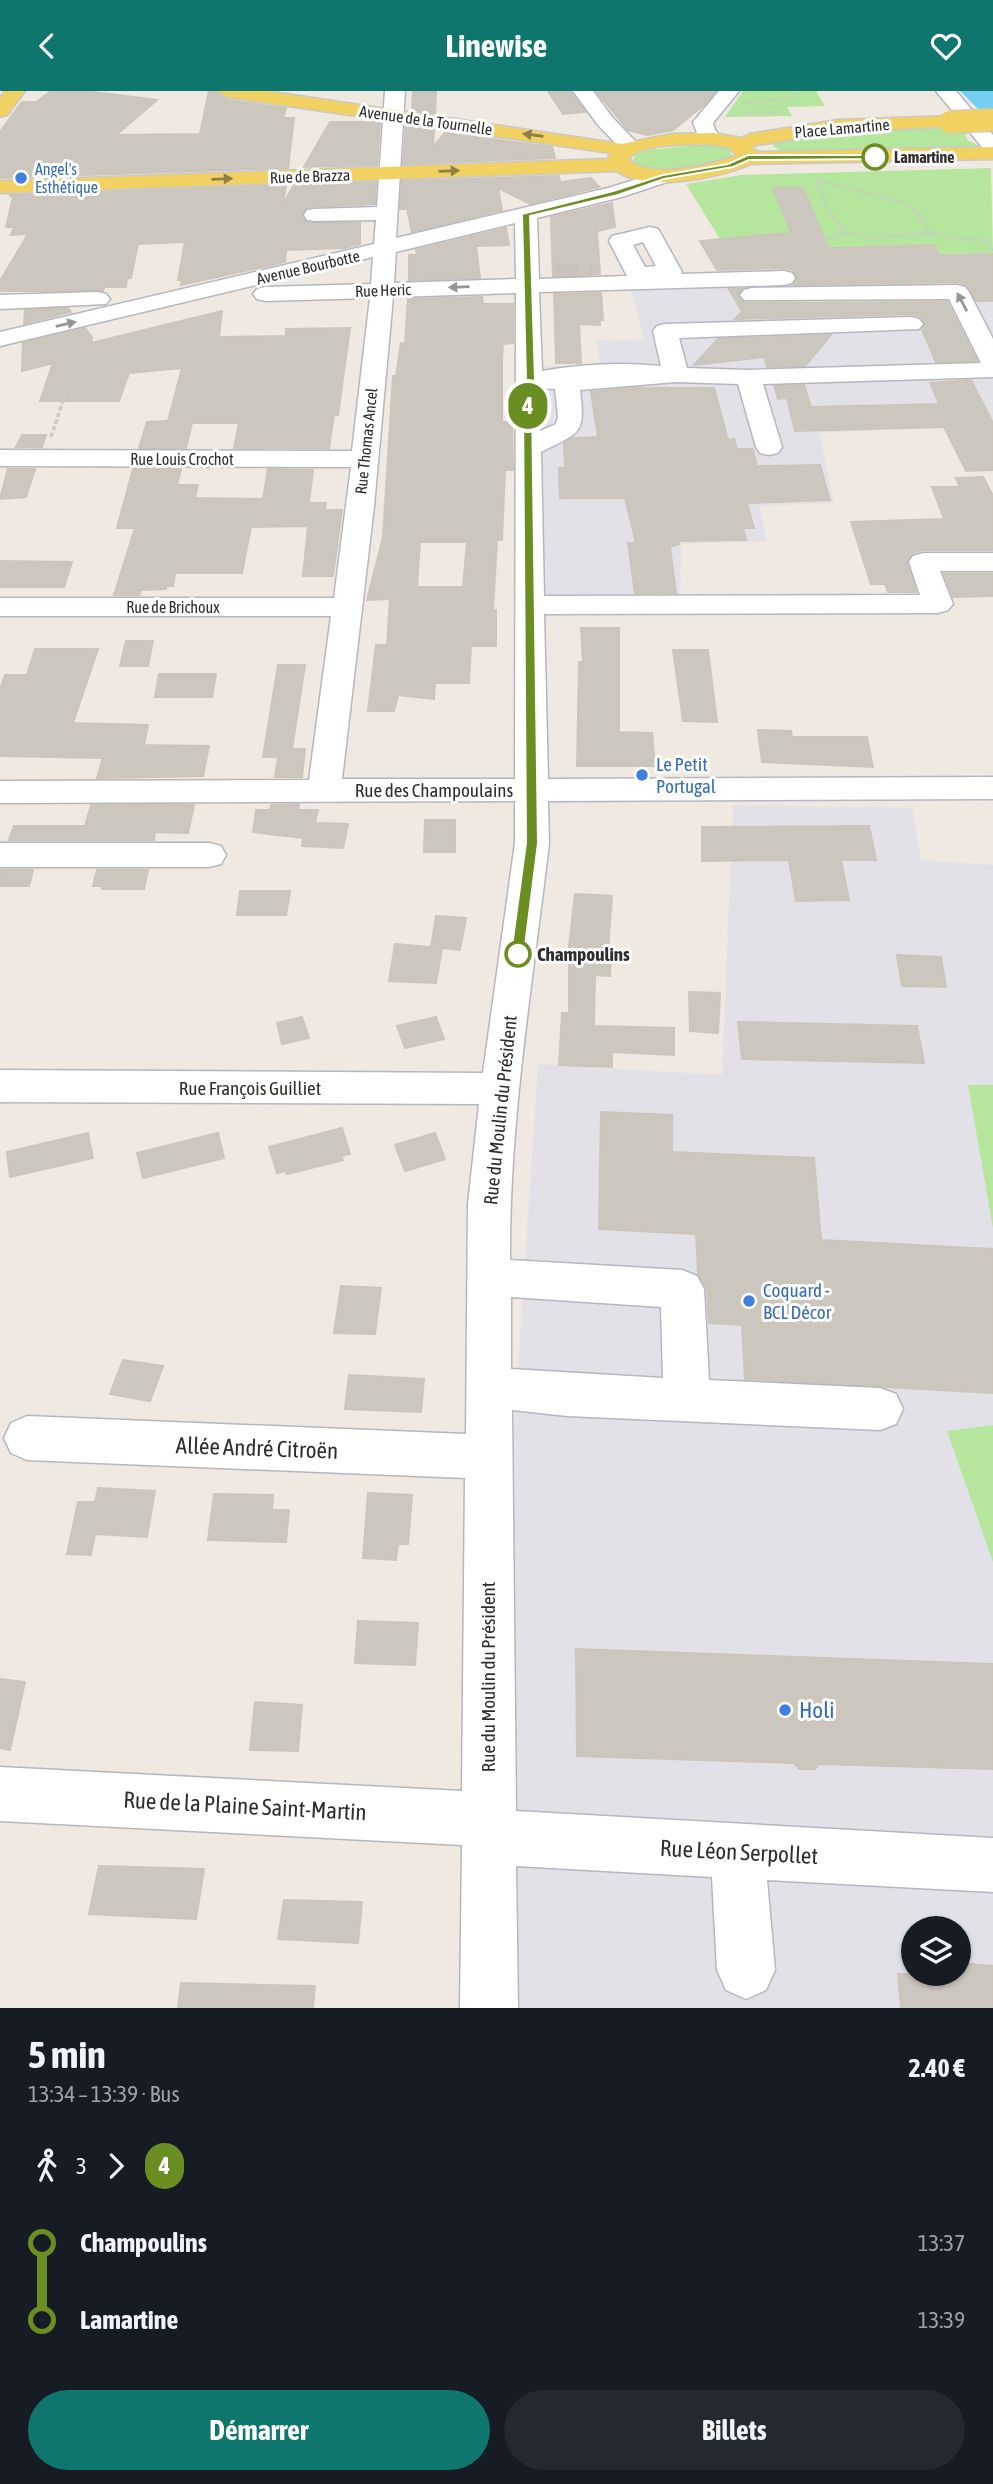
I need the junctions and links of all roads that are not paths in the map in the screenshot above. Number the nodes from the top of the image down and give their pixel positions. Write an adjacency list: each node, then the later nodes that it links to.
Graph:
1 (15, 91): 7 (main road)
2 (227, 91): 8 (main road, Avenue de la Tournelle)
3 (395, 91): 8 (street, Rue Thomas Ancel)
4 (583, 91): 10 (street)
5 (946, 91): 14 (street)
6 (736, 97): 11 (street)
7 (0, 111)
8 (393, 115): 12 (main road, Avenue de la Tournelle, one-way to 8); 16 (street, Rue Thomas Ancel)
9 (993, 120): 13 (main road, Place Lamartine, bridge)
10 (605, 121): 12 (street); 15 (street)
11 (712, 138): 13 (main road, Place Lamartine); 15 (main road, Place Lamartine)
12 (570, 141): 15 (main road, Avenue de la Tournelle)
13 (742, 150): 14 (main road, Place Lamartine); 17 (main road, Place Lamartine)
14 (989, 150)
15 (627, 158): 16 (main road, Rue de Brazza, one-way to 15); 17 (main road, Place Lamartine); 19 (street)
16 (390, 173): 18 (main road, Rue de Brazza, one-way to 16); 20 (street, Rue Thomas Ancel)
17 (663, 177): 19 (street, Avenue Bourbotte)
18 (0, 187)
19 (615, 193): 21 (street, Avenue Bourbotte)
20 (387, 213): 22 (street); 23 (street, Rue Thomas Ancel)
21 (526, 214): 23 (street, Avenue Bourbotte); 26 (street, Rue du Moulin du Président)
22 (315, 215)
23 (384, 249): 28 (street, Avenue Bourbotte); 29 (street, Rue Thomas Ancel)
24 (637, 274): 25 (street)
25 (593, 275)
26 (540, 280): 27 (street, Rue Heric); 29 (street, Rue Heric, one-way to 29); 46 (street, Rue du Moulin du Président)
27 (778, 287): 30 (street); 35 (street); 36 (street)
28 (216, 289): 29 (street, Rue Heric); 32 (street, Avenue Bourbotte)
29 (382, 290): 51 (street, Rue Thomas Ancel)
30 (897, 293): 33 (street); 39 (street, one-way to 30)
31 (0, 302): 32 (street)
32 (155, 302): 37 (street, Avenue Bourbotte, one-way to 32)
33 (911, 324): 34 (street); 42 (street)
34 (862, 325): 35 (street); 43 (street)
35 (785, 328): 36 (street)
36 (665, 331): 44 (street)
37 (0, 339)
38 (619, 347): 41 (street)
39 (993, 363)
40 (993, 370): 42 (street)
41 (624, 372): 44 (street); 46 (street)
42 (933, 372): 43 (street)
43 (882, 373): 45 (street)
44 (676, 375): 45 (street); 47 (street)
45 (748, 377): 48 (street)
46 (530, 380): 47 (street); 49 (street, Rue du Moulin du Président)
47 (567, 383): 49 (street)
48 (769, 447)
49 (528, 448): 53 (street, Rue du Moulin du Président)
50 (0, 459): 51 (street, Rue Louis Crochot)
51 (364, 460): 55 (street, Rue Thomas Ancel)
52 (993, 562): 53 (street)
53 (531, 605): 57 (street, Rue du Moulin du Président)
54 (0, 607): 55 (street, Rue de Brichoux)
55 (345, 607): 58 (street, Rue Thomas Ancel)
56 (993, 788): 57 (street, Rue des Champoulains)
57 (533, 789): 58 (street, Rue des Champoulains); 63 (street, Rue du Moulin du Président)
58 (324, 790): 59 (street, Rue des Champoulains)
59 (0, 792)
60 (0, 855): 61 (street)
61 (209, 855)
62 (0, 1086): 63 (street, Rue François Guilliet)
63 (500, 1089): 64 (street, Rue du Moulin du Président)
64 (488, 1277): 65 (street, Rue du Moulin du Président); 66 (street)
65 (487, 1387): 66 (street); 69 (street, Rue du Moulin du Président)
66 (687, 1400): 67 (street)
67 (880, 1409)
68 (27, 1438): 69 (street, Allée André Citroën)
69 (487, 1457): 71 (street, Rue du Moulin du Président)
70 (0, 1794): 71 (street, Rue de la Plaine Saint-Martin)
71 (488, 1828): 72 (street, Rue Léon Serpollet); 75 (street, Rue du Moulin du Président)
72 (738, 1853): 73 (street, Rue Léon Serpollet); 74 (street)
73 (993, 1865)
74 (746, 1970)
75 (489, 2008)

